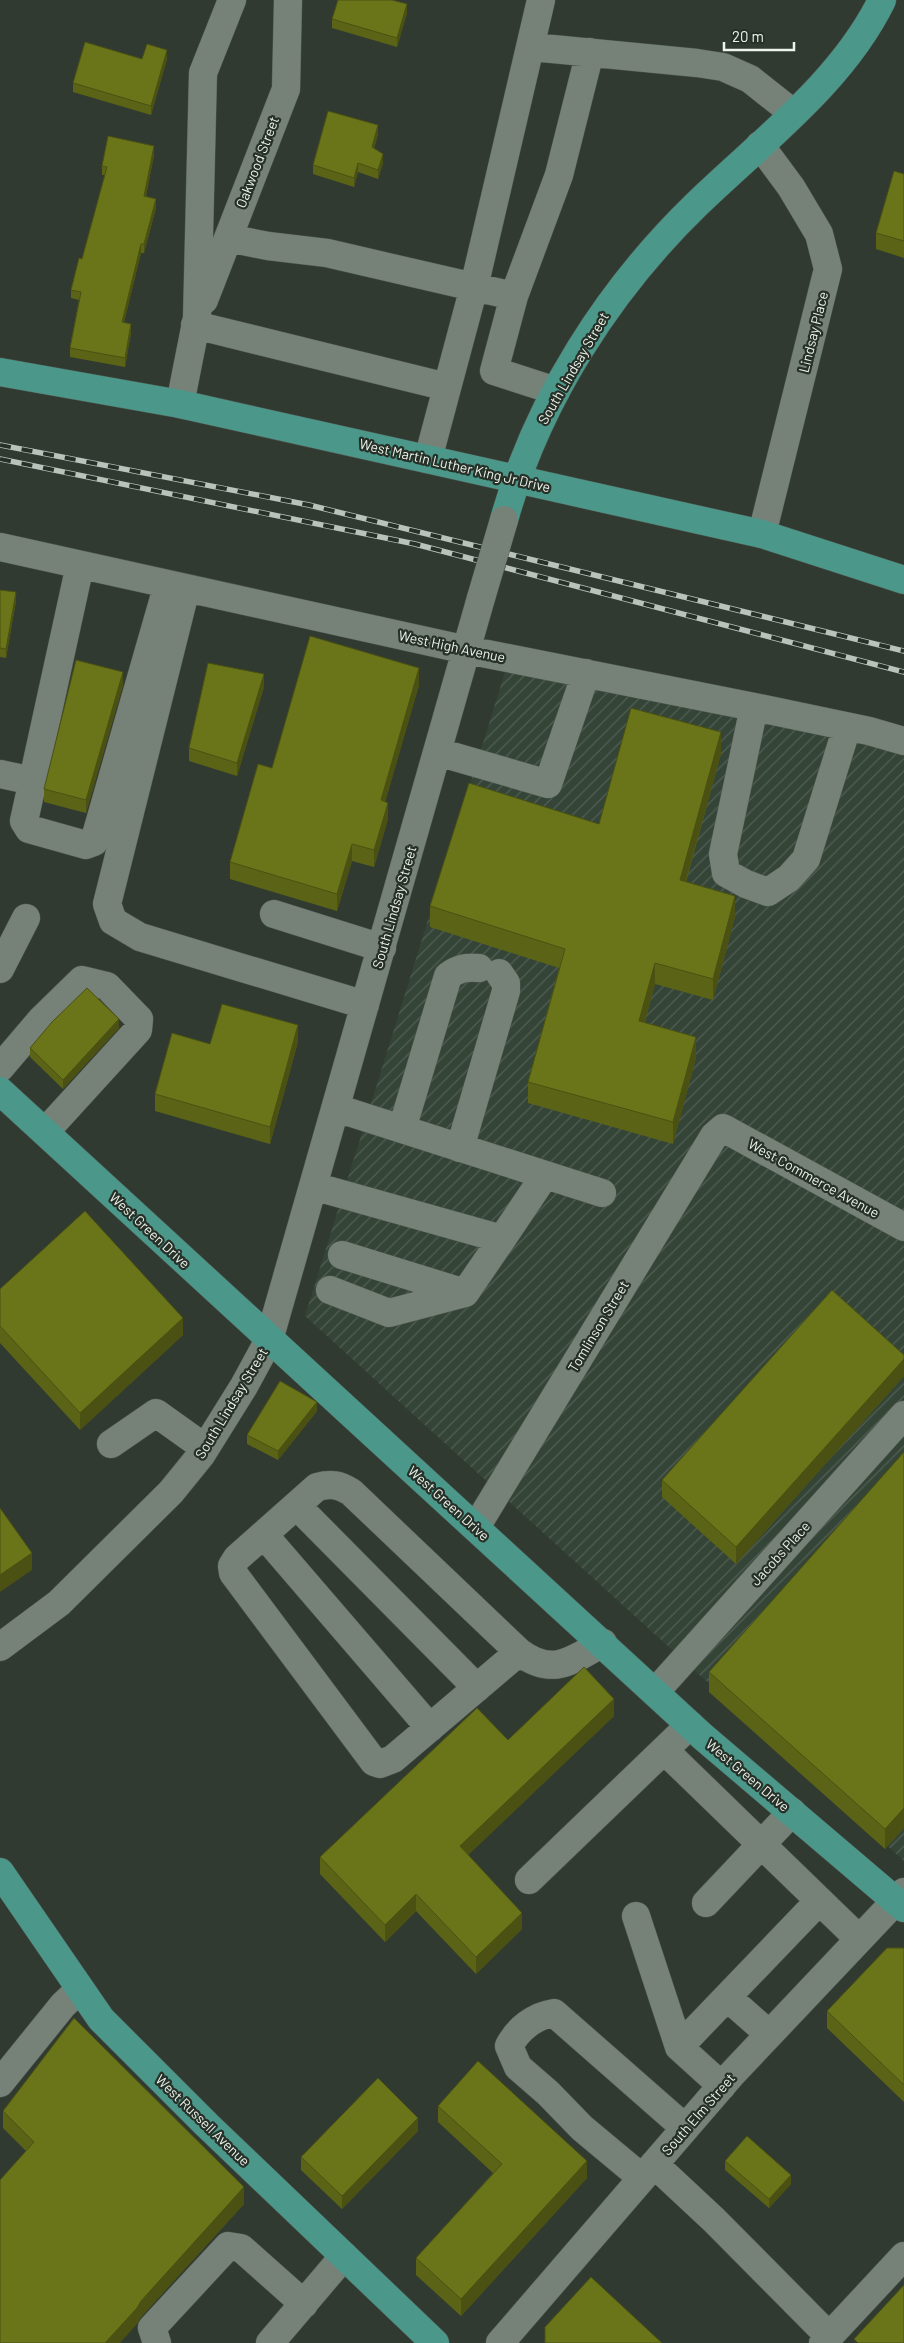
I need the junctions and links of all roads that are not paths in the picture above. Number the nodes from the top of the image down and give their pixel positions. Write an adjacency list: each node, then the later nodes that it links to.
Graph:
1 (232, 0): 12 (street, Oakwood Street)
2 (288, 0): 9 (street, Oakwood Street)
3 (541, 0): 5 (street)
4 (882, 0): 7 (main road, South Lindsay Street)
5 (532, 47): 6 (street); 10 (street)
6 (590, 52): 7 (street); 11 (street)
7 (793, 113): 8 (main road, South Lindsay Street)
8 (760, 145): 17 (main road, South Lindsay Street); 22 (street, Lindsay Place)
9 (228, 238): 10 (street); 12 (street, Oakwood Street)
10 (474, 287): 11 (street); 13 (street)
11 (514, 296): 14 (street)
12 (196, 321): 16 (street); 18 (street, Oakwood Street)
13 (455, 360): 14 (street); 16 (street)
14 (494, 371): 17 (street)
15 (0, 372): 18 (main road, West Martin Luther King Jr Drive)
16 (447, 387): 19 (street)
17 (556, 391): 20 (main road, South Lindsay Street)
18 (180, 404): 19 (main road, West Martin Luther King Jr Drive)
19 (428, 459): 20 (main road, West Martin Luther King Jr Drive)
20 (516, 478): 21 (main road, South Lindsay Street); 22 (main road, West Martin Luther King Jr Drive)
21 (504, 520): 27 (street, South Lindsay Street, bridge)
22 (762, 534): 25 (main road, West Martin Luther King Jr Drive)
23 (0, 547): 24 (street, West High Avenue)
24 (80, 565): 26 (street, West High Avenue); 34 (street)
25 (904, 580)
26 (177, 586): 27 (street, West High Avenue); 34 (street); 39 (street)
27 (467, 650): 28 (street, West High Avenue); 32 (street, South Lindsay Street)
28 (586, 673): 29 (street, West High Avenue); 32 (street)
29 (754, 708): 30 (street, West High Avenue); 30 (street)
30 (847, 727): 31 (street, West High Avenue)
31 (904, 741)
32 (438, 752): 37 (street, South Lindsay Street)
33 (0, 774): 34 (street)
34 (33, 781)
35 (274, 914): 37 (street)
36 (26, 918): 38 (street)
37 (382, 948): 39 (street, South Lindsay Street)
38 (0, 969)
39 (365, 1005): 42 (street, South Lindsay Street)
40 (0, 1068): 45 (street)
41 (0, 1091): 45 (main road, West Green Drive)
42 (336, 1108): 44 (street); 48 (street, South Lindsay Street)
43 (723, 1128): 50 (street, West Commerce Avenue); 60 (street, Tomlinson Street)
44 (402, 1129): 46 (street); 46 (street)
45 (45, 1132): 55 (main road, West Green Drive)
46 (460, 1148): 47 (street)
47 (545, 1175): 49 (street); 51 (street)
48 (314, 1186): 51 (street); 55 (street, South Lindsay Street)
49 (602, 1194)
50 (904, 1227)
51 (502, 1239): 54 (street)
52 (342, 1254): 54 (street)
53 (330, 1290): 54 (street)
54 (465, 1294)
55 (269, 1340): 58 (street, South Lindsay Street); 60 (main road, West Green Drive)
56 (904, 1415): 66 (street, Jacobs Place)
57 (112, 1444): 58 (street)
58 (205, 1448): 63 (street, South Lindsay Street)
59 (296, 1506): 61 (street); 64 (street); 65 (street)
60 (476, 1527): 62 (main road, West Green Drive)
61 (264, 1535): 68 (street); 68 (street)
62 (603, 1643): 64 (street); 66 (main road, West Green Drive)
63 (0, 1647)
64 (519, 1652): 65 (street)
65 (477, 1688): 68 (street)
66 (656, 1692): 67 (main road, West Green Drive)
67 (690, 1725): 69 (street); 70 (main road, West Green Drive)
68 (430, 1728)
69 (664, 1750): 71 (street); 73 (street)
70 (792, 1812): 71 (street); 75 (main road, West Green Drive)
71 (762, 1845): 74 (street); 76 (street)
72 (0, 1872): 79 (main road, West Russell Avenue)
73 (530, 1880)
74 (819, 1900): 78 (street); 80 (street)
75 (901, 1900): 78 (street, South Elm Street)
76 (706, 1903)
77 (636, 1916): 82 (street)
78 (860, 1939): 81 (street, South Elm Street)
79 (80, 1989): 83 (street); 87 (main road, West Russell Avenue)
80 (727, 1997): 81 (street); 82 (street)
81 (769, 2034): 84 (street, South Elm Street)
82 (679, 2047): 84 (street)
83 (0, 2083)
84 (722, 2086): 85 (street, South Elm Street)
85 (685, 2128): 86 (street, South Elm Street); 86 (street)
86 (648, 2171): 90 (street); 94 (street, South Elm Street)
87 (344, 2256): 89 (street); 93 (main road, West Russell Avenue)
88 (904, 2256): 90 (street)
89 (304, 2304): 91 (street); 92 (street)
90 (826, 2340)
91 (158, 2343)
92 (270, 2343)
93 (435, 2343)
94 (500, 2343)

